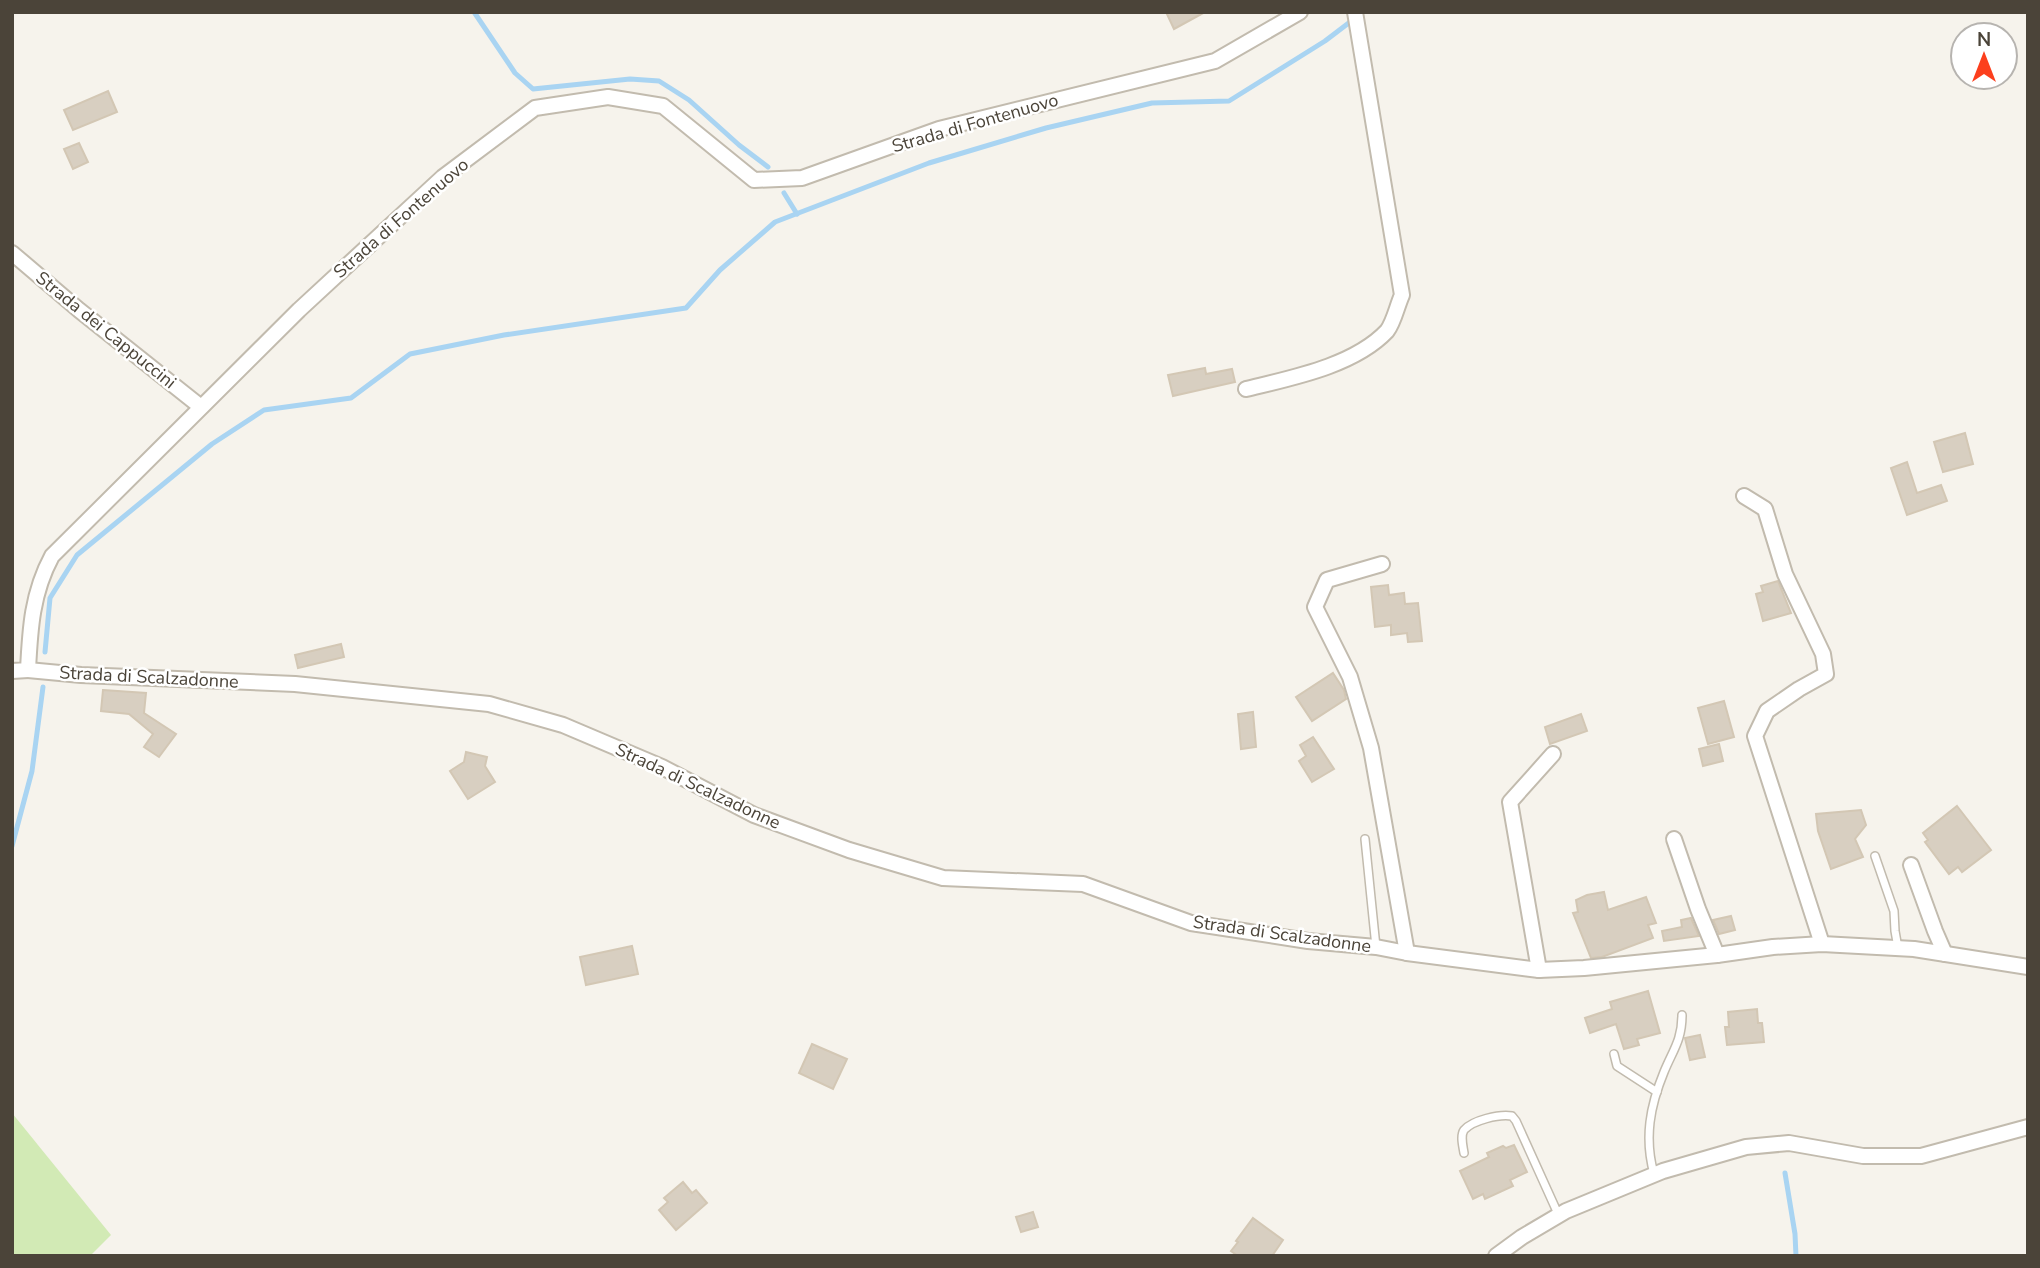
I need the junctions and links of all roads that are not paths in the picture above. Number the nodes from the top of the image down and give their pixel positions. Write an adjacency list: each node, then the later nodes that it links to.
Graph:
1 (1300, 12): 5 (street, Strada di Fontenuovo)
2 (1355, 12): 4 (street)
3 (12, 253): 5 (street, Strada dei Cappuccini)
4 (1246, 389)
5 (201, 407): 8 (street, Strada di Fontenuovo)
6 (1744, 496): 15 (street)
7 (1382, 564): 18 (street)
8 (28, 670): 9 (street); 16 (street, Strada di Scalzadonne)
9 (12, 671)
10 (1553, 754): 22 (street)
11 (1365, 839): 16 (lane)
12 (1674, 839): 19 (street)
13 (1875, 856): 17 (lane)
14 (1911, 865): 20 (street)
15 (1822, 943): 17 (street, Strada di Scalzadonne); 19 (street, Strada di Scalzadonne)
16 (1376, 947): 18 (street, Strada di Scalzadonne)
17 (1898, 948): 20 (street, Strada di Scalzadonne)
18 (1407, 953): 22 (street, Strada di Scalzadonne)
19 (1717, 954): 22 (street, Strada di Scalzadonne)
20 (1945, 954): 21 (street, Strada di Scalzadonne)
21 (2028, 967)
22 (1539, 971)
23 (1682, 1015): 25 (lane)
24 (1614, 1054): 25 (lane)
25 (1657, 1092): 28 (lane)
26 (2028, 1127): 28 (street)
27 (1464, 1153): 29 (lane)
28 (1654, 1175): 29 (street)
29 (1559, 1216): 30 (street)
30 (1496, 1256)

